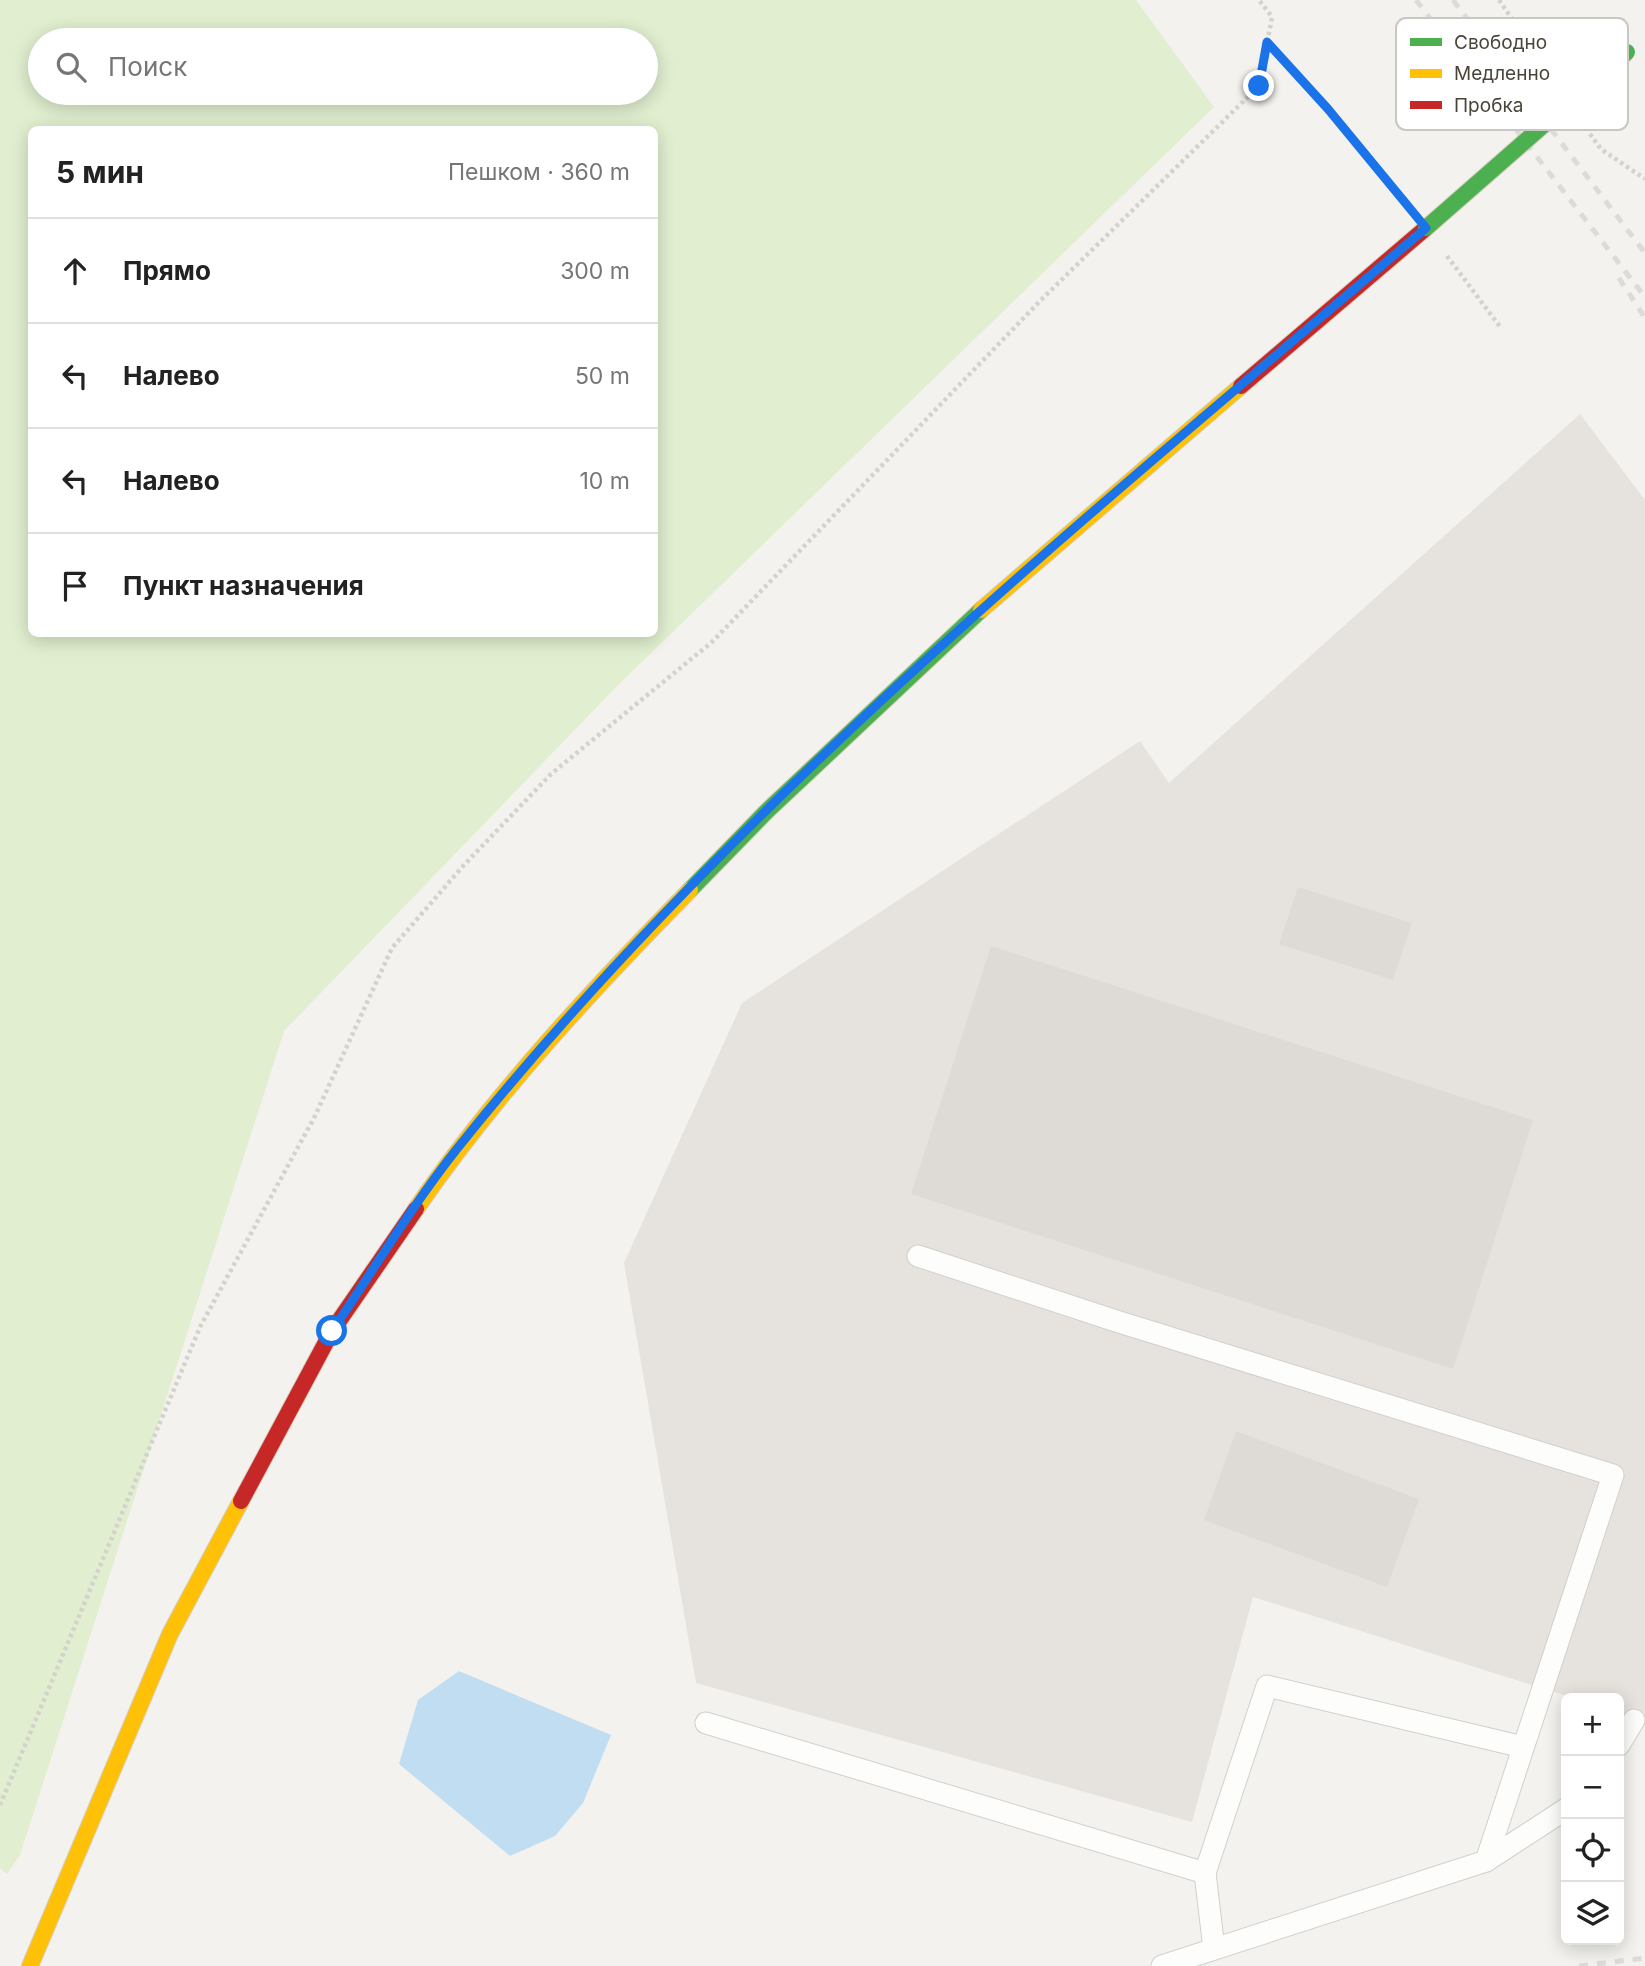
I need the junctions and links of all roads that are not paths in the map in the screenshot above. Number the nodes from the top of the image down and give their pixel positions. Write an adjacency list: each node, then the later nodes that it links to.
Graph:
1 (1631, 48): 2 (main road, bridge)
2 (1628, 51)
3 (1538, 130): 13 (main road, bridge)
4 (918, 1256): 8 (lane)
5 (1634, 1720): 7 (lane)
6 (706, 1723): 11 (lane)
7 (1624, 1737)
8 (1523, 1747): 10 (lane); 11 (lane)
9 (1561, 1813): 10 (lane)
10 (1486, 1861): 12 (lane)
11 (1205, 1873): 12 (lane)
12 (1214, 1949): 14 (lane)
13 (30, 1966)
14 (1162, 1966)

